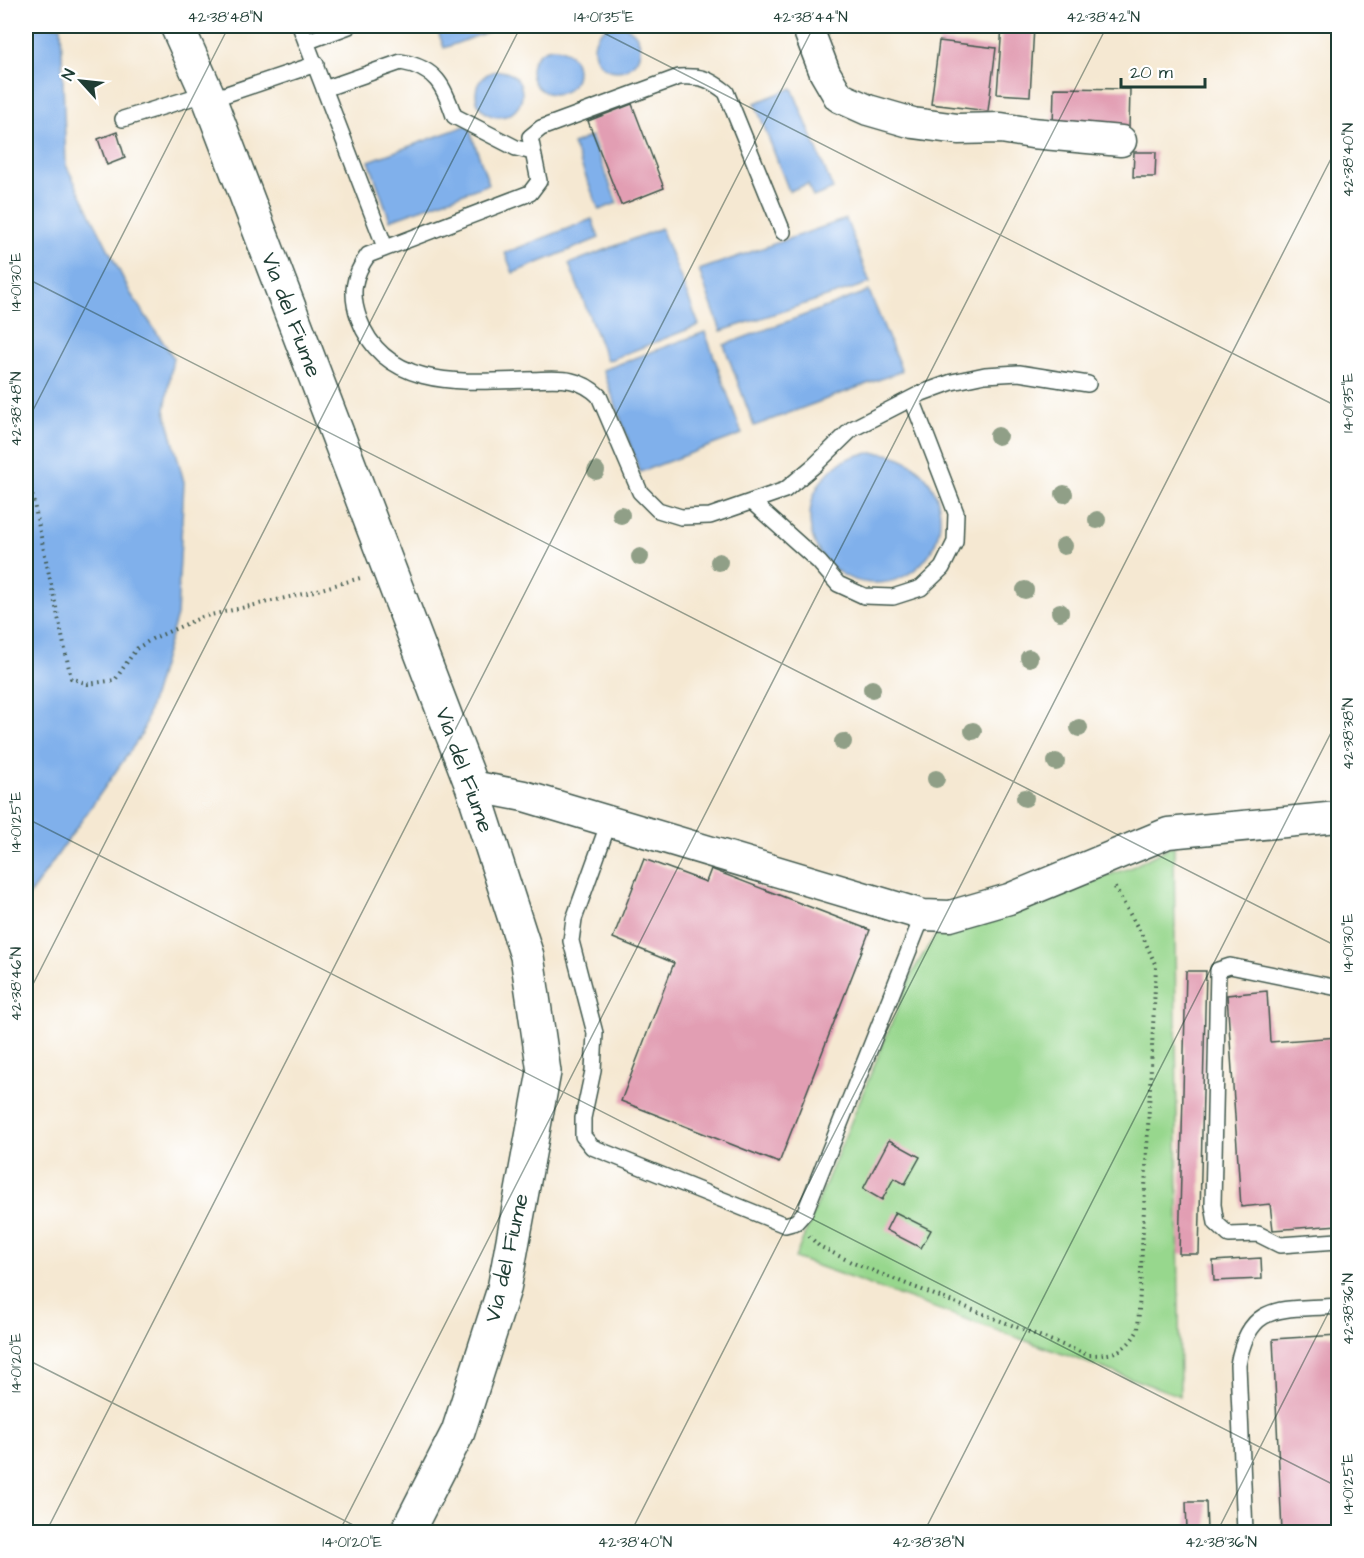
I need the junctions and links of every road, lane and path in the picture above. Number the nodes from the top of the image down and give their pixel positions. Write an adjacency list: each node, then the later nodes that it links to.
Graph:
1 (177, 26): 8 (street, Via del Fiume)
2 (300, 26): 5 (lane)
3 (349, 26): 5 (lane)
4 (807, 26): 10 (street)
5 (306, 42): 6 (lane)
6 (316, 64): 7 (lane); 8 (lane)
7 (324, 89): 11 (lane); 13 (lane)
8 (208, 97): 9 (lane); 18 (street, Via del Fiume)
9 (123, 119)
10 (1121, 141)
11 (533, 152): 12 (lane); 13 (lane)
12 (783, 232)
13 (385, 248): 17 (lane)
14 (1088, 384): 15 (lane)
15 (912, 399): 17 (lane); 17 (lane)
16 (26, 466): 18 (path)
17 (752, 502)
18 (389, 569): 19 (street, Via del Fiume)
19 (472, 786): 21 (street); 28 (street, Via del Fiume)
20 (1338, 817): 22 (street)
21 (609, 822): 23 (street); 25 (lane)
22 (1105, 859): 23 (street); 25 (path)
23 (923, 915): 25 (lane)
24 (1338, 988): 26 (lane)
25 (796, 1222)
26 (1338, 1242)
27 (1338, 1306): 29 (lane)
28 (407, 1533)
29 (1245, 1533)

